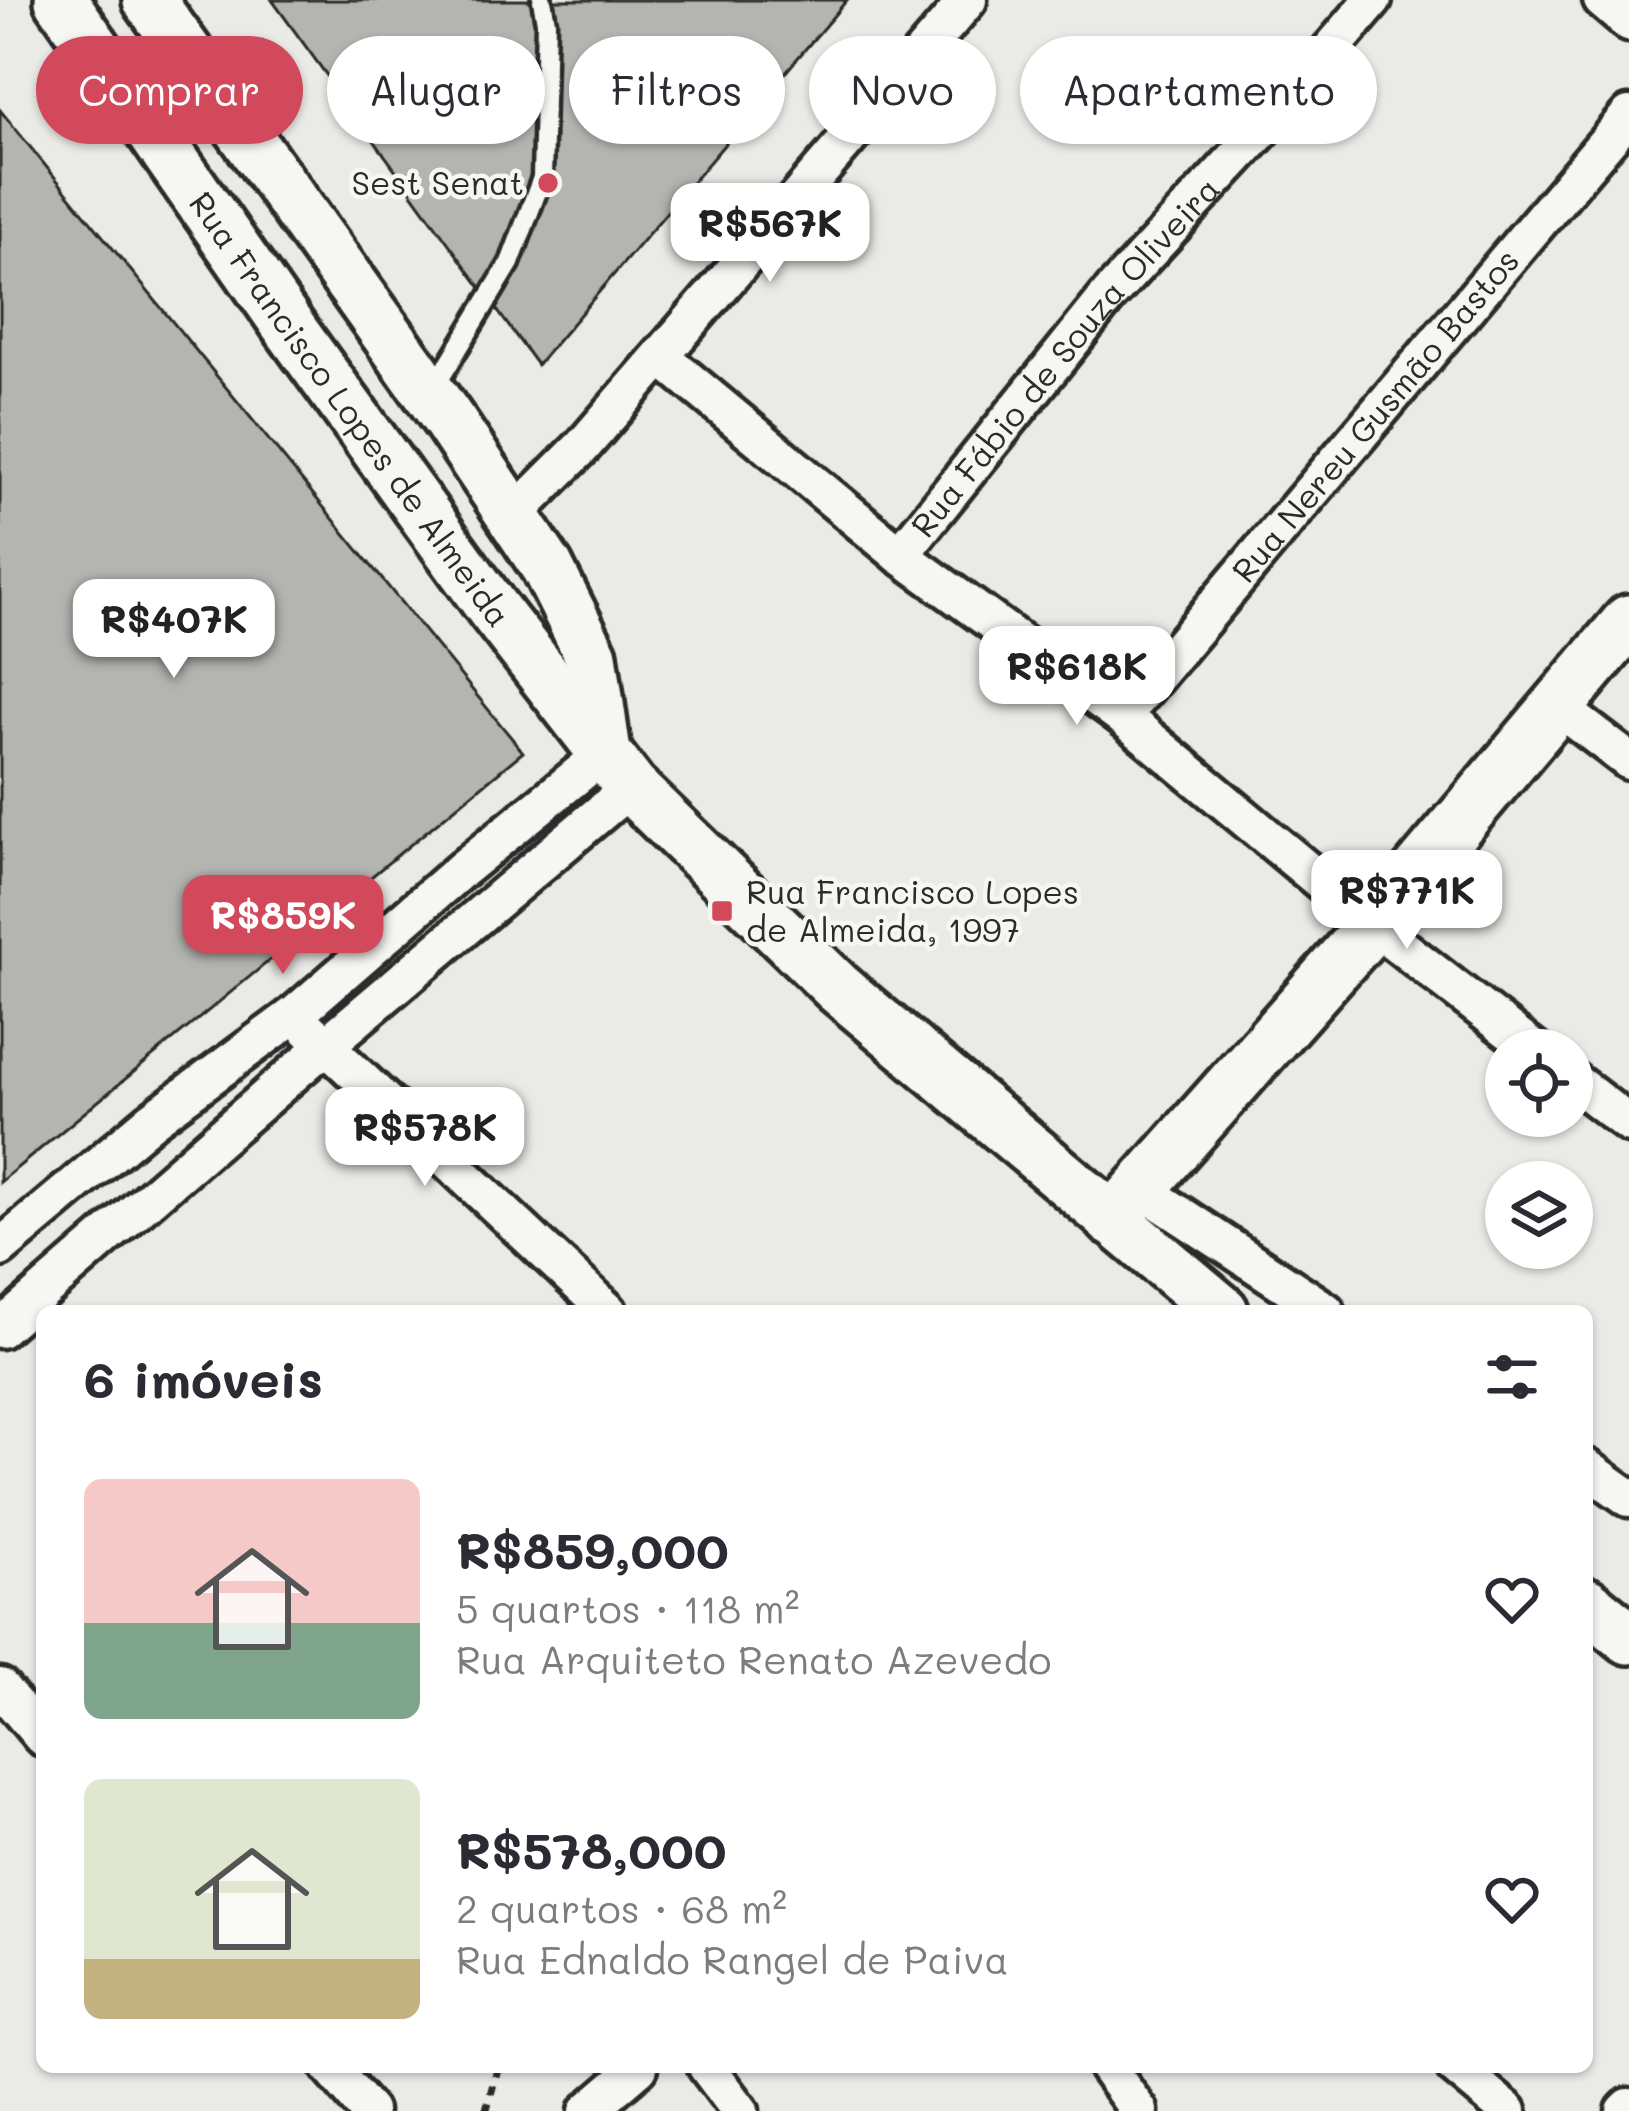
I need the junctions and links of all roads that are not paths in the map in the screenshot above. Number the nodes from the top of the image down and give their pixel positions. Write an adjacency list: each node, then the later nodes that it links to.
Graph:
1 (61, 0): 17 (main road, Rua Francisco Lopes de Almeida)
2 (149, 0): 10 (main road, Rua Francisco Lopes de Almeida)
3 (542, 0): 10 (lane)
4 (968, 0): 9 (street)
5 (1373, 0): 12 (street, Rua Fábio de Souza Oliveira)
6 (1602, 0): 7 (street)
7 (1629, 22)
8 (1629, 115): 15 (street, Rua Nereu Gusmão Bastos)
9 (661, 357): 11 (street); 12 (street)
10 (430, 394): 11 (main road, Rua Francisco Lopes de Almeida)
11 (513, 516): 17 (main road, Rua Francisco Lopes de Almeida)
12 (900, 555): 15 (street)
13 (1629, 621): 14 (main road)
14 (1557, 706): 16 (street); 18 (main road)
15 (1121, 716): 18 (street)
16 (1629, 760)
17 (618, 770): 19 (street); 21 (street); 24 (main road, Rua Francisco Lopes de Almeida)
18 (1373, 925): 20 (street); 24 (main road)
19 (294, 1015): 21 (street); 25 (street)
20 (1507, 1029)
21 (325, 1046): 26 (street); 29 (street)
22 (1593, 1096): 23 (street)
23 (1629, 1124)
24 (1126, 1204): 27 (main road, Rua Francisco Lopes de Almeida); 28 (street)
25 (0, 1248)
26 (602, 1305)
27 (1217, 1305)
28 (1315, 1305)
29 (0, 1329)
30 (1593, 1472): 31 (street)
31 (1629, 1498)
32 (1593, 1609): 33 (main road)
33 (1629, 1638)
34 (0, 1688): 35 (street)
35 (36, 1730)
36 (335, 2073): 41 (street)
37 (632, 2073): 42 (street)
38 (712, 2073): 43 (street)
39 (1112, 2073): 44 (street)
40 (1462, 2073): 45 (street)
41 (368, 2111)
42 (588, 2111)
43 (740, 2111)
44 (1139, 2111)
45 (1508, 2111)

